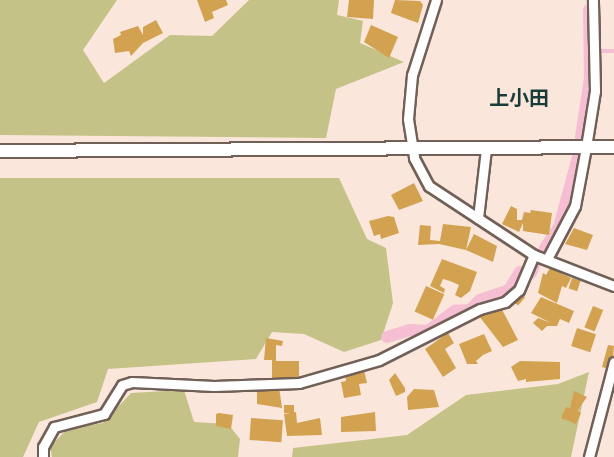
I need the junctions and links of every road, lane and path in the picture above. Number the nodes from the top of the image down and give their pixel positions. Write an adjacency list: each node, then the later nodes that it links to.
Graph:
1 (436, 0): 6 (street)
2 (593, 0): 3 (street)
3 (586, 147): 4 (street); 5 (street); 10 (street)
4 (614, 147)
5 (486, 149): 6 (street); 8 (street)
6 (412, 150): 7 (street); 8 (street)
7 (0, 151)
8 (478, 218): 9 (street)
9 (534, 255): 10 (street); 13 (street)
10 (547, 259): 11 (street)
11 (614, 286)
12 (614, 362): 14 (street)
13 (44, 457)
14 (589, 457)

